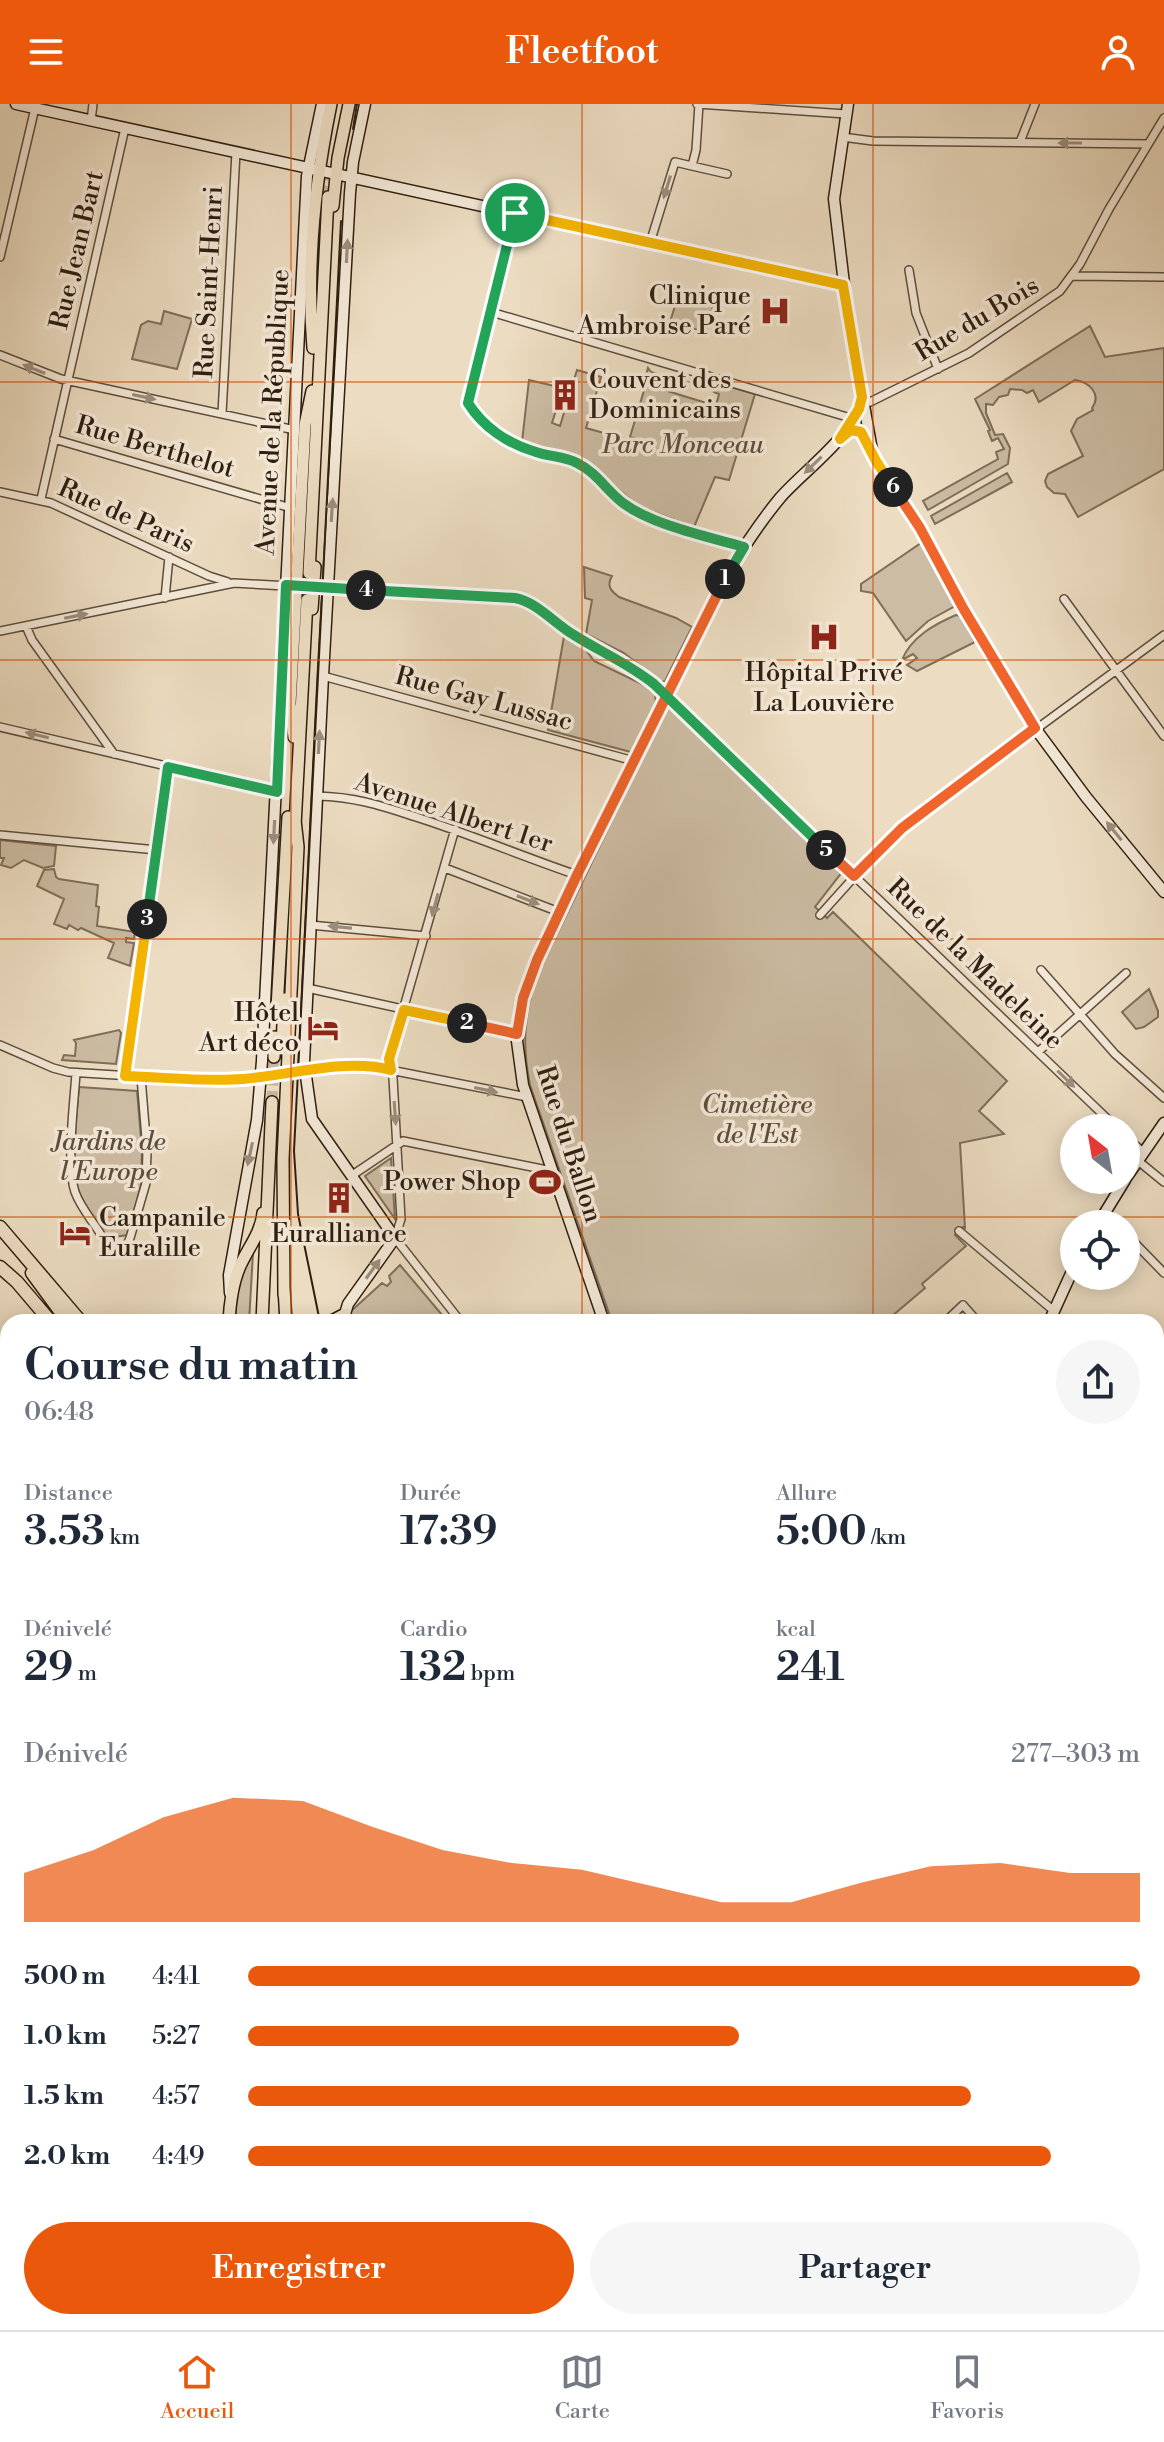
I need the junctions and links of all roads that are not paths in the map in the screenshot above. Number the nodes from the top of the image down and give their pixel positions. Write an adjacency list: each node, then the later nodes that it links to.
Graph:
1 (16, 104): 9 (street)
2 (93, 104): 12 (street)
3 (322, 104): 19 (street, Avenue de la République)
4 (334, 104): 5 (main road); 19 (main road)
5 (346, 104): 20 (main road)
6 (365, 104): 22 (street)
7 (698, 104): 10 (street); 18 (street)
8 (1035, 104): 15 (street)
9 (35, 108): 12 (street); 25 (street)
10 (847, 109): 14 (street)
11 (1164, 118): 16 (street, Rue du Bois)
12 (91, 121): 13 (street)
13 (125, 128): 17 (street); 34 (street, Rue Jean Bart)
14 (842, 137): 15 (street); 29 (street)
15 (1020, 142): 16 (street, one-way to 15)
16 (1148, 144): 27 (street, Rue du Bois)
17 (236, 152): 19 (street); 37 (street, Rue Saint-Henri)
18 (692, 166): 21 (street); 24 (street, one-way to 24)
19 (313, 168): 20 (street); 31 (main road); 39 (street, Avenue de la République)
20 (336, 173): 22 (street); 35 (main road)
21 (727, 174)
22 (351, 175): 23 (street); 51 (street, one-way to 22)
23 (515, 213): 24 (street); 30 (street)
24 (650, 243): 29 (street)
25 (0, 257)
26 (909, 270): 33 (street)
27 (1072, 276): 28 (street); 33 (street, Rue du Bois)
28 (1164, 277)
29 (843, 285): 36 (street)
30 (491, 312): 38 (street); 46 (street)
31 (313, 348): 35 (main road, Avenue de la République); 35 (main road, Avenue de la République)
32 (0, 355): 34 (street, one-way to 32)
33 (938, 369): 36 (street, Rue du Bois)
34 (68, 381): 37 (street, one-way to 37); 40 (street, Rue Jean Bart)
35 (315, 386): 49 (main road, Avenue de la République); 49 (main road, Avenue de la République)
36 (862, 402): 38 (street, Rue du Ballon); 42 (street)
37 (222, 414): 39 (street)
38 (854, 419): 41 (street, Rue du Ballon)
39 (295, 430): 45 (street, Avenue de la République)
40 (54, 439): 44 (street, Rue Jean Bart); 45 (street, Rue Berthelot)
41 (840, 439): 42 (street); 46 (street, Rue du Ballon, one-way to 46)
42 (870, 447): 62 (street)
43 (0, 492): 44 (street, Rue de Paris)
44 (41, 499): 47 (street, Rue de Paris)
45 (291, 508): 49 (street, Avenue de la République)
46 (744, 547): 60 (street, Rue du Ballon)
47 (169, 557): 48 (street, Rue de Paris); 53 (street)
48 (213, 578): 50 (street, Rue de Paris); 52 (street)
49 (302, 582): 50 (street, Rue de la Madeleine); 51 (street, Rue de la Madeleine); 64 (main road); 68 (main road); 69 (street, Avenue de la République)
50 (234, 583): 52 (street)
51 (328, 588): 59 (street); 60 (street, Rue de la Madeleine)
52 (208, 590): 53 (street)
53 (165, 598): 55 (street, one-way to 53)
54 (1064, 599): 58 (street)
55 (26, 626): 56 (street); 65 (street)
56 (0, 631)
57 (1164, 635): 58 (street)
58 (1116, 669): 62 (street); 63 (street)
59 (323, 676): 66 (street, Rue Gay Lussac); 70 (street, one-way to 59)
60 (666, 695): 66 (street, Rue du Ballon); 77 (street, Rue de la Madeleine)
61 (0, 727): 65 (street, one-way to 61)
62 (1035, 728): 77 (street); 78 (street, one-way to 62)
63 (1164, 736)
64 (294, 737): 68 (main road); 71 (main road)
65 (114, 754): 67 (street)
66 (634, 761): 76 (street, Rue du Ballon)
67 (168, 767): 69 (street); 74 (street)
68 (297, 785): 71 (main road)
69 (277, 792): 97 (street, Avenue de la République, one-way to 97)
70 (317, 796): 72 (street, Avenue Albert 1er); 81 (street)
71 (295, 820): 94 (main road)
72 (455, 829): 75 (street); 76 (street, Avenue Albert 1er)
73 (0, 835): 74 (street)
74 (157, 850): 95 (street)
75 (445, 868): 79 (street, one-way to 79); 82 (street, one-way to 82)
76 (577, 875): 79 (street, Rue du Ballon)
77 (854, 876): 80 (street); 90 (street, Rue de la Madeleine)
78 (1164, 892)
79 (559, 912): 88 (street, Rue du Ballon)
80 (820, 915)
81 (310, 925): 82 (street, one-way to 81); 85 (street)
82 (426, 936): 86 (street)
83 (1041, 970): 87 (street)
84 (1126, 973): 87 (street)
85 (307, 988): 86 (street); 92 (street)
86 (404, 1010): 88 (street); 91 (street)
87 (1080, 1015): 90 (street); 99 (street)
88 (517, 1034): 98 (street, Rue du Ballon)
89 (0, 1045): 93 (street)
90 (1038, 1052): 100 (street, Rue de la Madeleine, one-way to 100)
91 (391, 1070): 92 (street); 98 (street, one-way to 98); 102 (street, one-way to 102)
92 (306, 1071): 94 (street); 106 (street)
93 (76, 1073): 95 (street); 96 (street)
94 (288, 1073): 97 (street); 116 (main road)
95 (125, 1076): 96 (street)
96 (141, 1077): 97 (street)
97 (260, 1077): 117 (street, Avenue de la République, one-way to 117)
98 (527, 1097): 105 (street, Rue du Ballon)
99 (1164, 1098)
100 (1102, 1114)
101 (1164, 1123): 103 (street)
102 (397, 1144): 105 (street); 106 (street); 111 (street)
103 (1140, 1156): 107 (street)
104 (270, 1157): 108 (main road); 117 (main road); 124 (main road)
105 (552, 1171): 129 (street, Rue du Ballon)
106 (351, 1176): 111 (street)
107 (1164, 1182)
108 (276, 1192): 116 (main road); 125 (main road)
109 (0, 1227): 121 (highway); 122 (highway)
110 (959, 1231): 118 (street)
111 (395, 1238): 127 (street, one-way to 111); 128 (street)
112 (1140, 1248): 114 (street)
113 (0, 1268): 119 (highway); 120 (highway)
114 (1164, 1273)
115 (1064, 1290): 118 (street)
116 (284, 1295): 126 (main road)
117 (231, 1296): 123 (main road)
118 (1054, 1311): 132 (street)
119 (35, 1314)
120 (44, 1314)
121 (62, 1314)
122 (74, 1314)
123 (230, 1314)
124 (262, 1314)
125 (270, 1314)
126 (285, 1314)
127 (347, 1314)
128 (455, 1314)
129 (601, 1314)
130 (953, 1314): 131 (street)
131 (971, 1314)
132 (1053, 1314)

